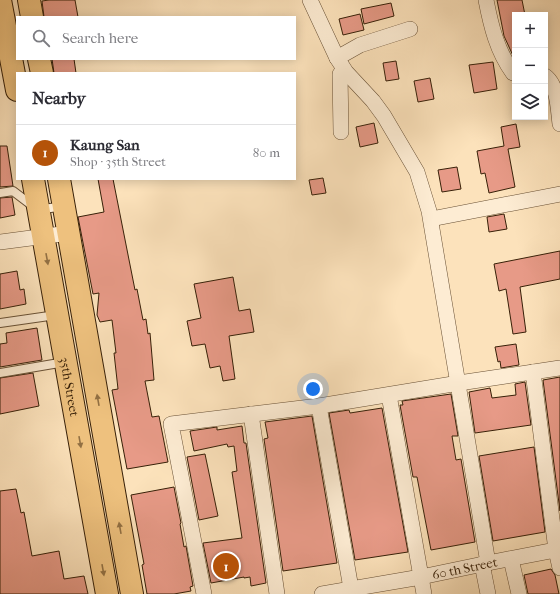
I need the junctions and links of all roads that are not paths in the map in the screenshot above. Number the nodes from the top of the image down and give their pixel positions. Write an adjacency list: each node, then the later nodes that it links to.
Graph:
1 (0, 0): 13 (main road)
2 (29, 0): 5 (main road)
3 (310, 0): 7 (street)
4 (486, 0): 10 (street)
5 (32, 16)
6 (410, 29): 7 (street)
7 (337, 58): 22 (street)
8 (39, 60): 9 (main road)
9 (42, 72)
10 (512, 72)
11 (340, 74): 15 (street)
12 (548, 79): 14 (street)
13 (16, 85)
14 (560, 124)
15 (341, 132)
16 (33, 180): 21 (main road, 35th Street)
17 (59, 180): 20 (main road, 35th Street)
18 (0, 193): 21 (lane)
19 (560, 194): 22 (street)
20 (64, 205): 21 (lane); 23 (main road, 35th Street)
21 (38, 210): 24 (main road, 35th Street)
22 (431, 220): 32 (street)
23 (68, 233): 24 (street); 43 (main road, 35th Street, one-way to 23)
24 (43, 236): 25 (street); 26 (main road, 35th Street, one-way to 26)
25 (0, 242)
26 (57, 314): 27 (lane); 28 (main road, 35th Street)
27 (0, 323)
28 (66, 362): 31 (lane); 42 (main road, 35th Street, one-way to 42)
29 (560, 368): 30 (street)
30 (533, 372): 32 (street); 36 (street)
31 (0, 373)
32 (459, 383): 33 (street); 38 (street)
33 (389, 395): 34 (street); 40 (street)
34 (320, 406): 35 (street); 41 (street)
35 (251, 414): 44 (street); 45 (street)
36 (558, 550): 37 (street, 60 th Street); 39 (street)
37 (511, 559): 38 (street, 60 th Street); 49 (street)
38 (485, 563): 40 (street, 60 th Street); 48 (street)
39 (560, 568)
40 (421, 577): 41 (street, 60 th Street); 47 (street)
41 (351, 592): 46 (street, 60 th Street)
42 (107, 594)
43 (132, 594)
44 (204, 594)
45 (277, 594)
46 (322, 594)
47 (424, 594)
48 (488, 594)
49 (518, 594)

